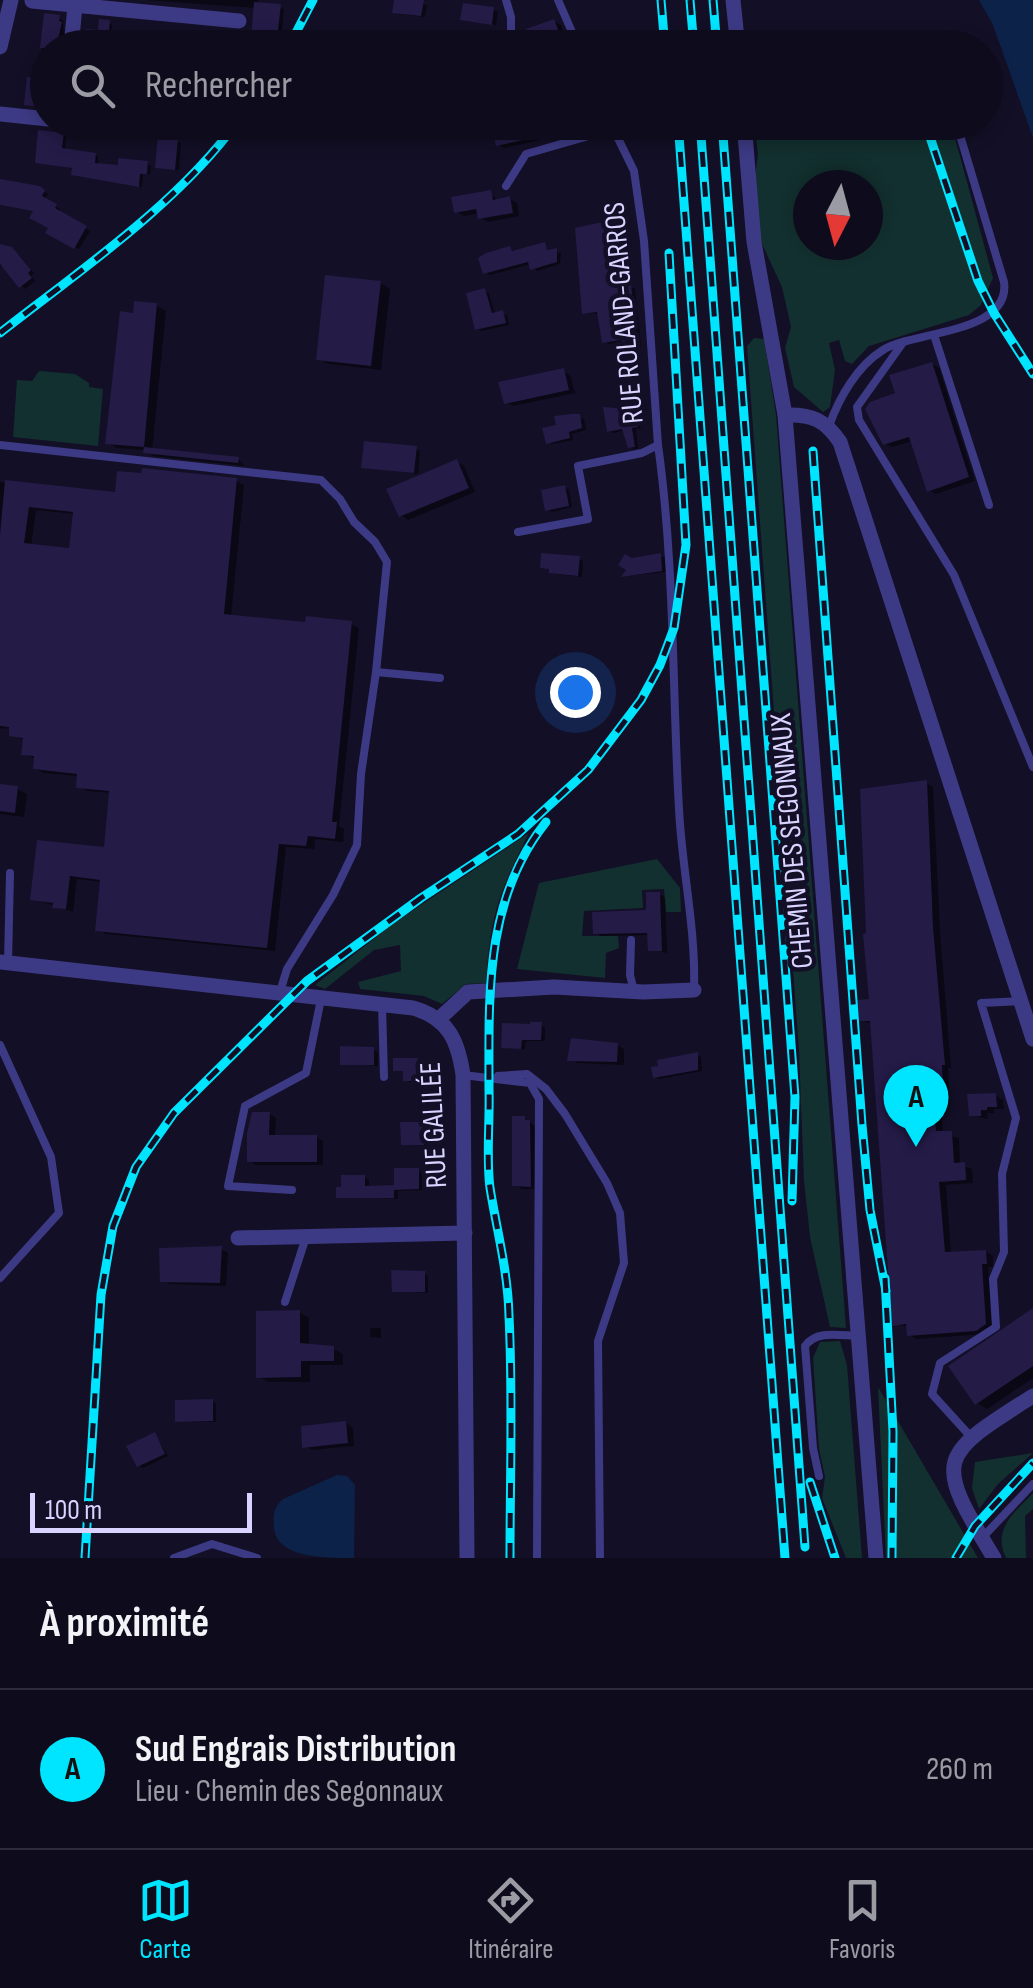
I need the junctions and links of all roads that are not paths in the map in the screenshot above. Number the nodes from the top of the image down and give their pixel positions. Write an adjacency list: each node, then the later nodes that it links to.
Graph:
1 (11, 0): 12 (street)
2 (506, 0): 9 (lane)
3 (558, 0): 10 (lane)
4 (734, 0): 11 (street)
5 (32, 1): 6 (street)
6 (75, 6): 7 (street); 8 (street)
7 (240, 21)
8 (73, 30)
9 (512, 30)
10 (570, 30)
11 (736, 30)
12 (0, 48)
13 (0, 114): 14 (street)
14 (30, 117)
15 (569, 140): 19 (lane)
16 (619, 140): 24 (lane, RUE ROLAND-GARROS)
17 (746, 140): 22 (street, CHEMIN DES SEGONNAUX)
18 (961, 140): 20 (lane)
19 (506, 186)
20 (934, 335): 21 (lane); 26 (lane)
21 (902, 344): 23 (lane); 30 (lane)
22 (785, 415): 23 (street); 52 (street, CHEMIN DES SEGONNAUX)
23 (829, 426): 38 (street)
24 (658, 445): 27 (lane); 34 (lane, RUE ROLAND-GARROS)
25 (0, 446): 28 (lane)
26 (990, 505)
27 (518, 532)
28 (376, 672): 29 (lane); 36 (lane)
29 (440, 678)
30 (1033, 767)
31 (10, 873): 33 (lane)
32 (631, 940): 35 (lane)
33 (4, 963): 36 (street, RUE GALILÉE)
34 (694, 990): 35 (street)
35 (634, 991): 40 (street)
36 (279, 994): 37 (street, RUE GALILÉE)
37 (320, 1000): 39 (street, RUE GALILÉE); 46 (lane)
38 (1020, 1001): 41 (street); 54 (lane)
39 (382, 1004): 40 (street, RUE GALILÉE); 45 (lane)
40 (439, 1019): 43 (street, RUE GALILÉE)
41 (1033, 1039)
42 (0, 1044): 50 (lane)
43 (463, 1074): 44 (lane); 47 (street, RUE GALILÉE)
44 (498, 1076): 61 (lane); 62 (lane)
45 (384, 1077)
46 (292, 1190)
47 (465, 1234): 48 (street); 60 (street, RUE GALILÉE)
48 (306, 1237): 49 (street); 51 (lane)
49 (238, 1238)
50 (0, 1278)
51 (285, 1302)
52 (860, 1336): 55 (lane); 63 (street, CHEMIN DES SEGONNAUX)
53 (1033, 1396): 54 (street)
54 (970, 1437): 57 (street)
55 (819, 1476)
56 (1033, 1484): 57 (lane)
57 (982, 1538): 64 (street)
58 (174, 1558): 59 (lane)
59 (257, 1558)
60 (467, 1558)
61 (537, 1558)
62 (600, 1558)
63 (876, 1558)
64 (994, 1558)

